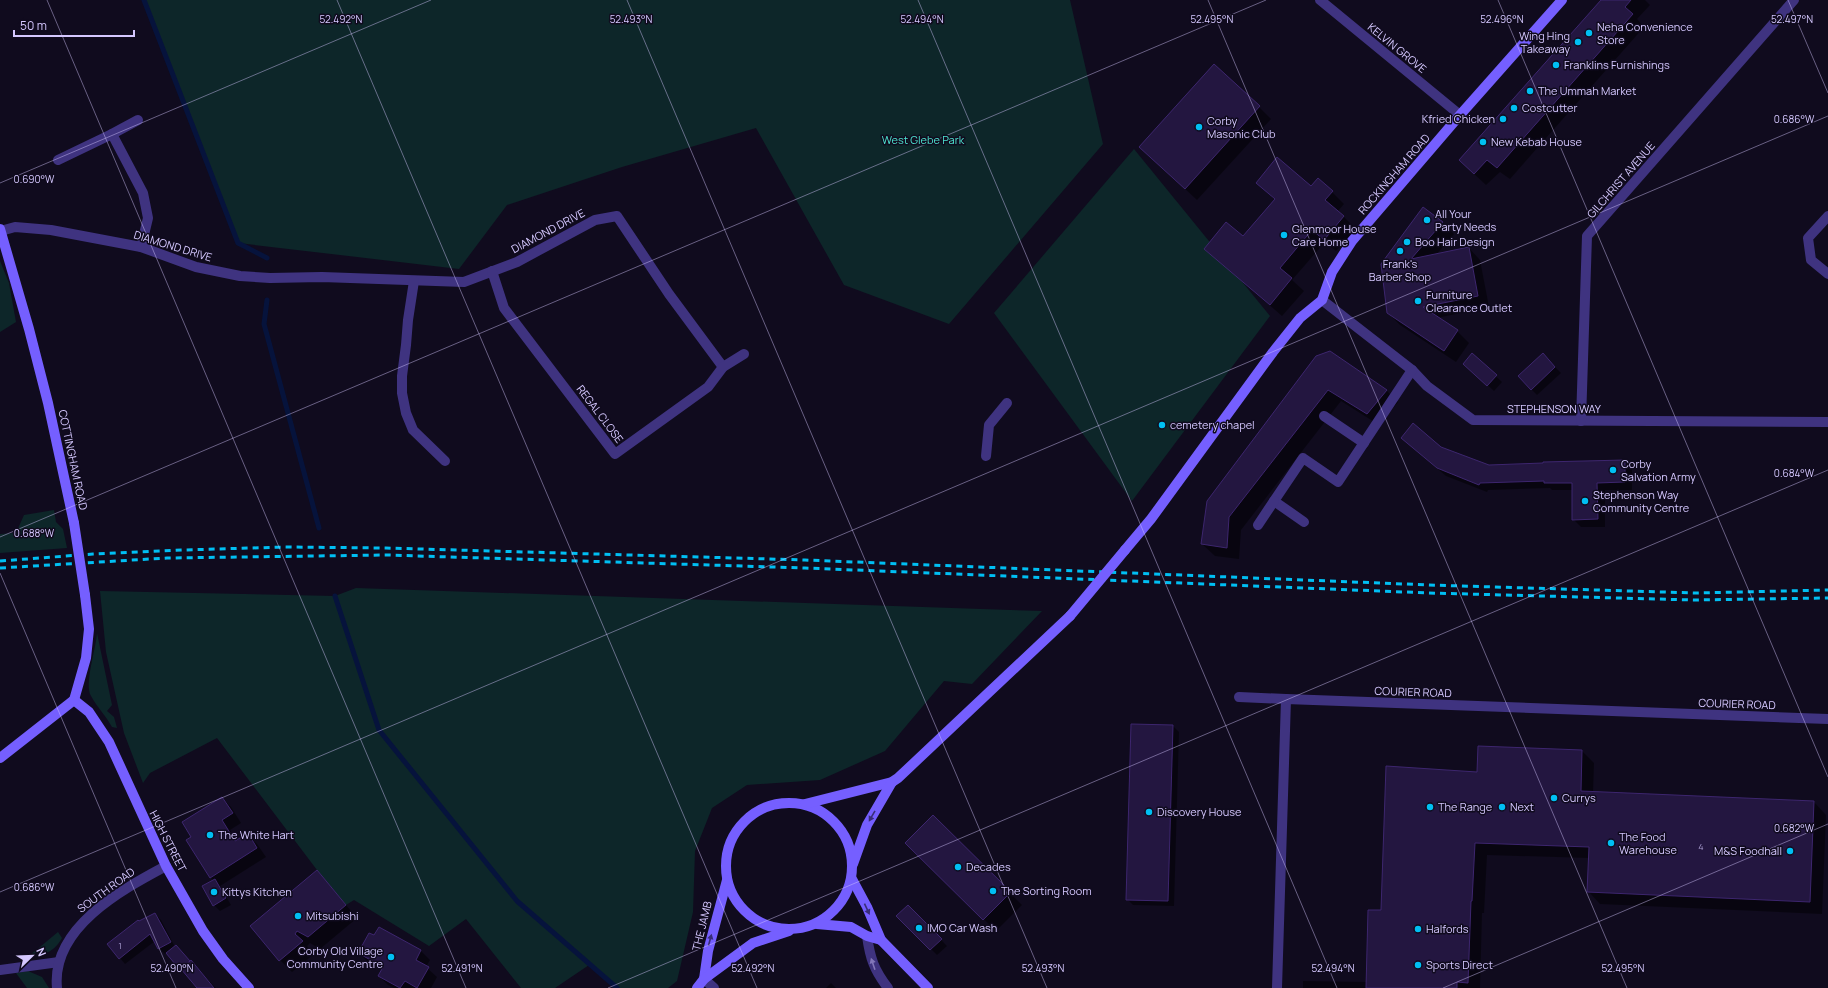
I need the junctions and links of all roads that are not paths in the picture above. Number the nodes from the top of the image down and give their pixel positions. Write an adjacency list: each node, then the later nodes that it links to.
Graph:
1 (1320, 0): 4 (street, KELVIN GROVE)
2 (1562, 0): 4 (street, ROCKINGHAM ROAD)
3 (1794, 0): 20 (street, GILCHRIST AVENUE)
4 (1460, 115): 14 (street, ROCKINGHAM ROAD)
5 (138, 120): 6 (street)
6 (112, 134): 7 (street); 10 (street)
7 (58, 160)
8 (1828, 216): 12 (street)
9 (0, 230): 10 (street, DIAMOND DRIVE); 30 (street, COTTINGHAM ROAD, bridge)
10 (141, 247): 13 (street, DIAMOND DRIVE)
11 (492, 271): 13 (street, DIAMOND DRIVE); 16 (street, DIAMOND DRIVE); 16 (street, REGAL CLOSE)
12 (1828, 274)
13 (414, 281): 24 (street)
14 (1322, 300): 17 (street, STEPHENSON WAY); 33 (street, bridge)
15 (744, 354): 16 (street, REGAL CLOSE)
16 (723, 367)
17 (1412, 370): 20 (street, STEPHENSON WAY); 22 (street)
18 (1007, 403): 23 (street)
19 (1324, 416): 22 (street)
20 (1581, 421): 21 (street, STEPHENSON WAY)
21 (1828, 422)
22 (1364, 444): 25 (street)
23 (986, 456)
24 (445, 461)
25 (1274, 501): 26 (street); 27 (street)
26 (1304, 522)
27 (1258, 525)
28 (1239, 697): 29 (street, COURIER ROAD)
29 (1286, 699): 31 (street, COURIER ROAD); 52 (street)
30 (74, 700): 32 (street); 36 (street, HIGH STREET)
31 (1828, 719)
32 (0, 758)
33 (892, 782): 34 (street); 35 (street, one-way to 35)
34 (805, 804): 35 (street); 38 (street)
35 (853, 864): 37 (street)
36 (166, 866): 43 (street, SOUTH ROAD); 47 (street, HIGH STREET)
37 (852, 879): 39 (street); 42 (street, one-way to 42)
38 (727, 880): 40 (street); 45 (street, THE JAMB, one-way to 38)
39 (817, 924): 40 (street); 41 (street)
40 (791, 930): 45 (street, THE JAMB)
41 (867, 936): 42 (street); 50 (street, one-way to 41)
42 (881, 940): 51 (street)
43 (59, 962): 44 (street); 46 (street, SOUTH ROAD)
44 (0, 970)
45 (704, 979): 48 (street, THE JAMB); 49 (street)
46 (58, 988)
47 (249, 988)
48 (697, 988)
49 (714, 988)
50 (888, 988)
51 (928, 988)
52 (1276, 988)

